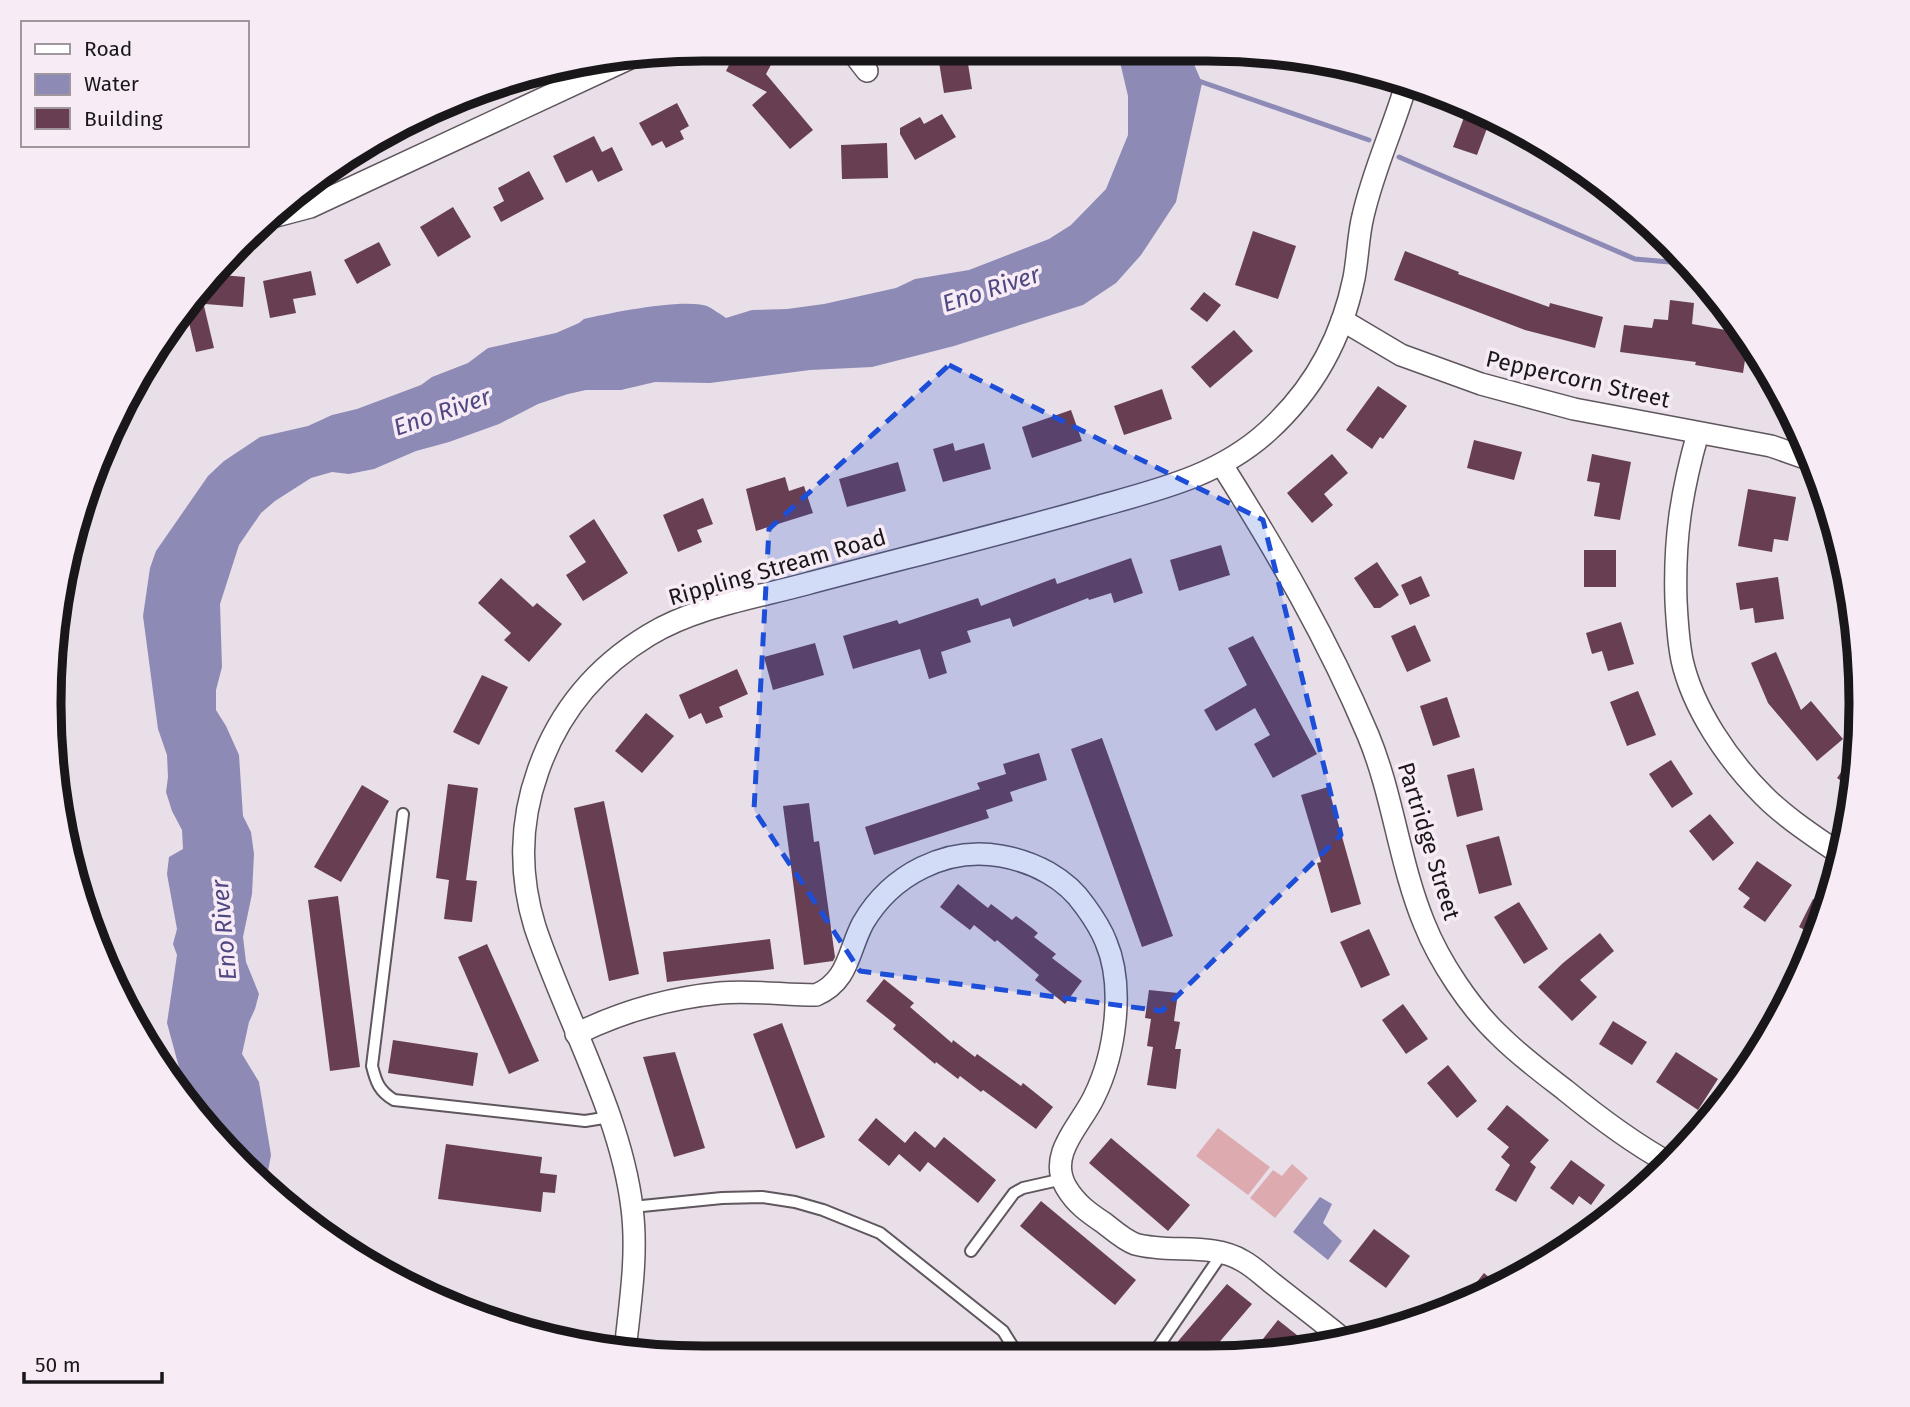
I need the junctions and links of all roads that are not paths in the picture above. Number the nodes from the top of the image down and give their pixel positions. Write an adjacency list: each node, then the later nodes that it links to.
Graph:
1 (859, 61): 3 (street)
2 (605, 69): 5 (street)
3 (867, 71)
4 (1404, 92): 6 (street, Rippling Stream Road)
5 (292, 211)
6 (1342, 320): 7 (street, Peppercorn Street); 9 (street, Rippling Stream Road)
7 (1698, 433): 8 (street, Peppercorn Street); 11 (street)
8 (1799, 456)
9 (1222, 465): 12 (street, Rippling Stream Road); 14 (street, Partridge Street)
10 (403, 814): 13 (lane)
11 (1832, 848)
12 (576, 1034): 13 (street, Rippling Stream Road); 15 (street)
13 (610, 1117): 16 (street, Rippling Stream Road)
14 (1661, 1158)
15 (1063, 1179): 17 (lane); 18 (street)
16 (632, 1207): 19 (street, Rippling Stream Road); 23 (lane)
17 (971, 1251)
18 (1223, 1252): 20 (street); 24 (lane)
19 (628, 1322): 21 (street, Rippling Stream Road); 22 (street, Rippling Stream Road)
20 (1335, 1332)
21 (617, 1339)
22 (626, 1341)
23 (1012, 1346)
24 (1159, 1346)

